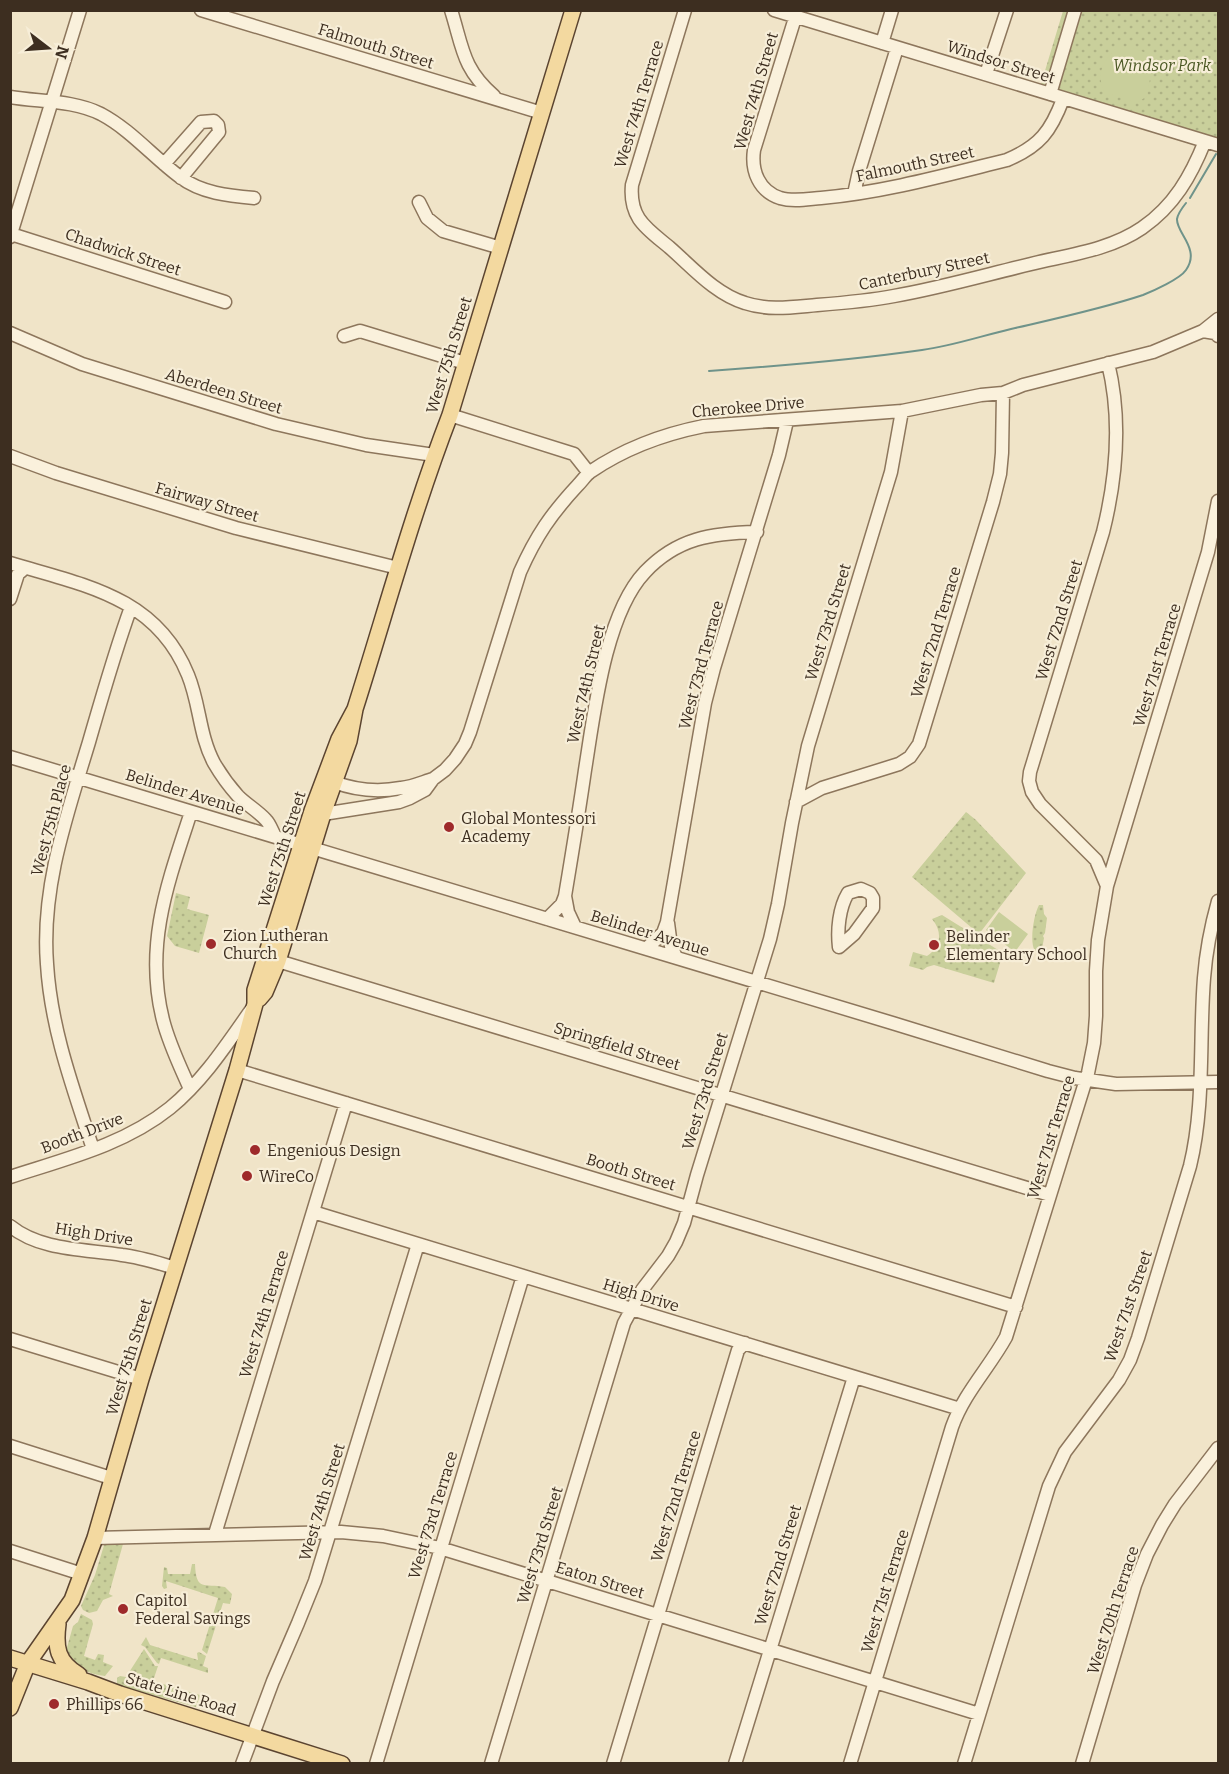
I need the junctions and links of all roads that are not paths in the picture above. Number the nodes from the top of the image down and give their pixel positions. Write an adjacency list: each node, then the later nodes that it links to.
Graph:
1 (80, 10): 20 (street)
2 (201, 10): 15 (street, Falmouth Street)
3 (451, 10): 13 (street)
4 (573, 10): 21 (main road, West 75th Street)
5 (685, 10): 31 (street, West 74th Terrace)
6 (774, 10): 10 (street, Windsor Street)
7 (892, 10): 11 (street)
8 (1006, 10): 14 (street)
9 (1075, 10): 16 (street)
10 (795, 18): 11 (street, Windsor Street); 25 (street, West 74th Street)
11 (882, 43): 12 (street, Windsor Street)
12 (897, 48): 14 (street, Windsor Street); 27 (street)
13 (471, 71): 15 (street); 18 (street)
14 (986, 74): 16 (street, Windsor Street)
15 (453, 85): 18 (street, Falmouth Street)
16 (1050, 94): 19 (street, Windsor Street)
17 (10, 96): 20 (street)
18 (497, 99): 21 (street, Falmouth Street)
19 (1063, 99): 22 (street, Windsor Street); 27 (street, Falmouth Street)
20 (52, 102): 24 (street); 29 (street)
21 (542, 113): 33 (main road, West 75th Street)
22 (1205, 141): 23 (street, Windsor Street); 31 (street, Canterbury Street)
23 (1218, 145)
24 (164, 164): 26 (street); 26 (street)
25 (755, 174): 27 (street, Falmouth Street)
26 (181, 178): 28 (street)
27 (854, 194)
28 (255, 198)
29 (16, 202): 32 (street)
30 (418, 202): 33 (street)
31 (633, 208)
32 (11, 236): 34 (street, Chadwick Street)
33 (501, 249): 40 (main road, West 75th Street)
34 (225, 302)
35 (1218, 319): 36 (street, Cherokee Drive)
36 (1203, 331): 39 (street); 41 (street, Cherokee Drive)
37 (10, 333): 46 (street, Aberdeen Street)
38 (344, 336): 40 (street)
39 (1218, 336)
40 (465, 363): 44 (main road, West 75th Street)
41 (1108, 363): 42 (street, Cherokee Drive); 67 (street, West 72nd Street)
42 (1003, 393): 43 (street, Cherokee Drive); 61 (street, West 72nd Terrace)
43 (902, 411): 45 (street, Cherokee Drive); 61 (street, West 73rd Street)
44 (450, 415): 46 (main road, West 75th Street); 48 (street)
45 (787, 421): 48 (street, Cherokee Drive); 50 (street, West 73rd Terrace)
46 (434, 455): 53 (main road, West 75th Street)
47 (10, 456): 53 (street, Fairway Street)
48 (589, 473): 59 (street, Cherokee Drive)
49 (1218, 501): 66 (street, West 71st Terrace)
50 (757, 532): 69 (street, West 74th Street); 72 (street, West 73rd Terrace)
51 (10, 563): 52 (street)
52 (25, 568): 54 (street); 55 (street)
53 (398, 568): 56 (main road, West 75th Street)
54 (10, 599)
55 (131, 607): 58 (street, West 75th Place); 64 (street)
56 (355, 709): 60 (main road, West 75th Street); 65 (main road, West 75th Street)
57 (10, 757): 58 (street, Belinder Avenue)
58 (78, 777): 62 (street, Belinder Avenue); 86 (street, West 75th Place)
59 (433, 779): 60 (street, Cherokee Drive); 63 (street, Cherokee Drive)
60 (334, 783): 63 (main road, West 75th Street)
61 (796, 802): 77 (street, West 73rd Street)
62 (191, 812): 64 (street, Belinder Avenue); 83 (street)
63 (323, 814): 65 (main road, West 75th Street)
64 (275, 836): 65 (street, Belinder Avenue)
65 (307, 846): 71 (street, Belinder Avenue); 76 (main road, West 75th Street); 78 (main road, West 75th Street)
66 (1115, 857): 67 (street); 68 (street, West 71st Terrace)
67 (1096, 860): 68 (street, West 72nd Street)
68 (1107, 886): 80 (street, West 71st Terrace)
69 (565, 896): 71 (street, West 74th Street); 73 (street, West 74th Street)
70 (1218, 902): 81 (street, West 71st Street)
71 (547, 919): 73 (street, Belinder Avenue)
72 (668, 922): 74 (street, West 73rd Terrace); 75 (street, West 73rd Terrace)
73 (575, 927): 74 (street, Belinder Avenue)
74 (648, 948): 75 (street, Belinder Avenue)
75 (676, 957): 77 (street, Belinder Avenue)
76 (278, 961): 78 (main road, West 75th Street); 84 (street, Springfield Street)
77 (756, 983): 80 (street, Belinder Avenue); 84 (street, West 73rd Street)
78 (255, 1004): 79 (main road, West 75th Street); 83 (street, Booth Drive)
79 (237, 1070): 85 (street, Booth Street); 93 (main road, West 75th Street)
80 (1086, 1080): 81 (street, Belinder Avenue); 88 (street, West 71st Terrace)
81 (1201, 1082): 82 (street, Belinder Avenue); 120 (street, West 71st Street)
82 (1218, 1082)
83 (190, 1089): 86 (street, Booth Drive)
84 (721, 1095): 88 (street, Springfield Street); 89 (street, West 73rd Street)
85 (346, 1103): 89 (street, Booth Street); 90 (street, West 74th Terrace)
86 (93, 1149): 87 (street, Booth Drive)
87 (10, 1177)
88 (1050, 1195): 95 (street, West 71st Terrace)
89 (688, 1208): 95 (street, Booth Street); 96 (street, West 73rd Street)
90 (313, 1212): 92 (street, High Drive); 106 (street, West 74th Terrace)
91 (10, 1226): 93 (street, High Drive)
92 (418, 1244): 94 (street, High Drive); 105 (street, West 74th Street)
93 (176, 1268): 100 (main road, West 75th Street)
94 (523, 1276): 96 (street, High Drive); 108 (street, West 73rd Terrace)
95 (1016, 1307): 101 (street, West 71st Terrace)
96 (631, 1309): 98 (street, High Drive); 111 (street, West 73rd Street)
97 (10, 1339): 100 (street)
98 (745, 1343): 99 (street, High Drive); 112 (street, West 72nd Terrace)
99 (854, 1377): 101 (street, High Drive); 114 (street, West 72nd Street)
100 (141, 1379): 104 (main road, West 75th Street)
101 (960, 1409): 118 (street, West 71st Terrace)
102 (10, 1446): 104 (street)
103 (1218, 1448): 130 (street, West 70th Terrace)
104 (111, 1478): 107 (main road, West 75th Street)
105 (330, 1532): 106 (street, Eaton Street); 108 (street, Eaton Street); 121 (street, West 74th Street)
106 (215, 1534): 107 (street, Eaton Street)
107 (94, 1538): 110 (main road, West 75th Street)
108 (440, 1548): 111 (street, Eaton Street); 124 (street, West 73rd Terrace)
109 (10, 1551): 110 (street)
110 (82, 1574): 113 (main road, West 75th Street)
111 (546, 1581): 112 (street, Eaton Street); 125 (street, West 73rd Street)
112 (658, 1615): 114 (street, Eaton Street); 126 (street, West 72nd Terrace)
113 (58, 1621): 116 (main road, West 75th Street); 117 (main road)
114 (769, 1650): 118 (street, Eaton Street); 127 (street, West 72nd Street)
115 (10, 1658): 116 (main road, State Line Road)
116 (28, 1663): 117 (main road, State Line Road); 119 (main road, West 75th Street)
117 (88, 1682): 121 (main road, State Line Road)
118 (875, 1682): 120 (street, Eaton Street); 128 (street, West 71st Terrace)
119 (10, 1708)
120 (979, 1714): 129 (street, West 71st Street)
121 (253, 1736): 122 (street, West 74th Street); 123 (main road, State Line Road)
122 (242, 1764)
123 (342, 1764)
124 (376, 1764)
125 (491, 1764)
126 (613, 1764)
127 (735, 1764)
128 (850, 1764)
129 (964, 1764)
130 (1082, 1764)

